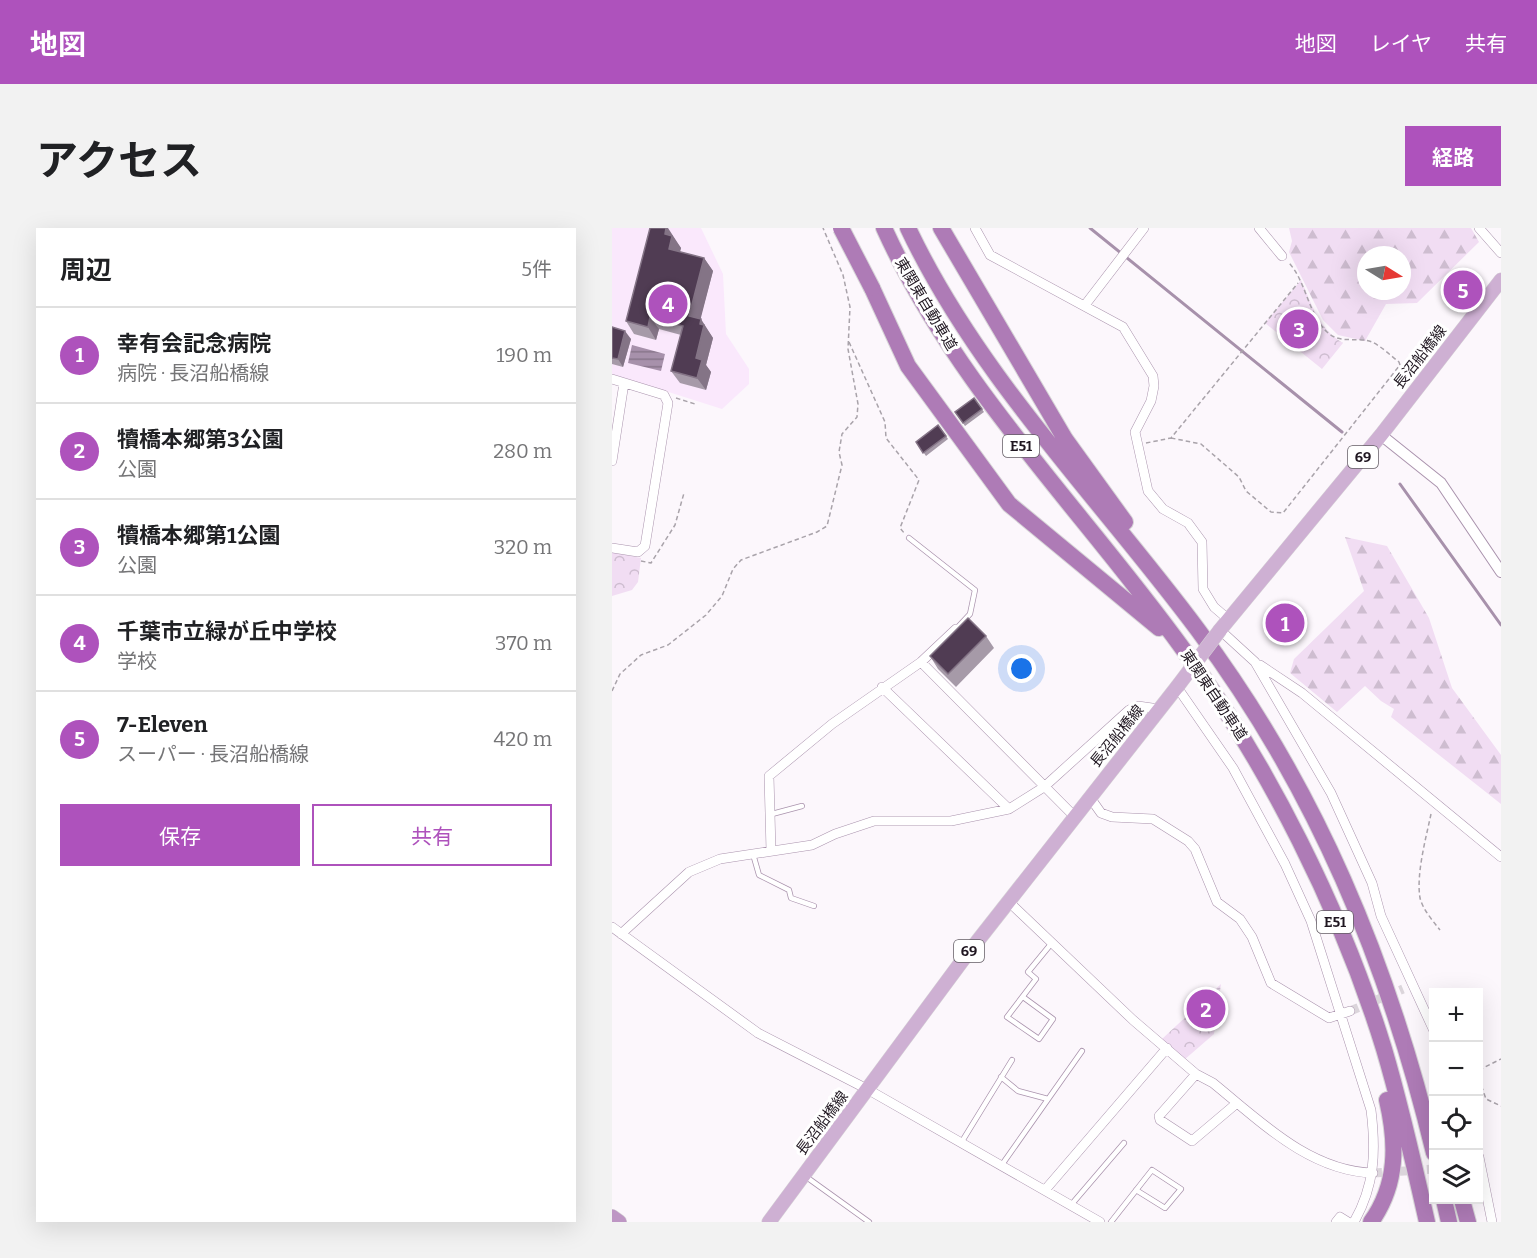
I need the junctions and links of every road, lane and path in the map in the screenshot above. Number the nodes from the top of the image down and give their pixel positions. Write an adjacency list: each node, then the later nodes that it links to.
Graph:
1 (823, 228): 15 (path)
2 (841, 228): 33 (highway, bridge)
3 (884, 228): 33 (highway, 東関東自動車道 / E51)
4 (908, 228): 30 (highway, 東関東自動車道 / E51)
5 (941, 228): 30 (highway)
6 (975, 228): 14 (street)
7 (1144, 228): 14 (street)
8 (1259, 228): 11 (street)
9 (1479, 228): 10 (street)
10 (1501, 253)
11 (1282, 256): 13 (path)
12 (1501, 280): 20 (main road, 長沼船橋線 / 69)
13 (1299, 282): 21 (path); 21 (path)
14 (1085, 305): 22 (street)
15 (848, 341): 25 (path); 38 (path)
16 (612, 379): 17 (street)
17 (624, 383): 18 (street); 23 (street)
18 (664, 395): 19 (path); 26 (street)
19 (695, 404)
20 (1381, 435): 28 (street); 29 (main road, 長沼船橋線 / 69)
21 (1171, 438): 22 (path)
22 (1137, 445): 29 (street)
23 (612, 461)
24 (684, 493): 27 (path)
25 (909, 538): 31 (lane)
26 (612, 548)
27 (637, 561)
28 (1501, 572)
29 (1228, 619): 32 (main road, 長沼船橋線 / 69)
30 (1196, 628): 59 (highway, 東関東自動車道 / E51)
31 (956, 629): 34 (street)
32 (1220, 630): 35 (street); 37 (main road, 長沼船橋線 / 69, bridge)
33 (1183, 648): 50 (highway, 東関東自動車道 / E51)
34 (921, 662): 36 (street); 40 (street)
35 (1255, 662): 42 (street); 61 (street)
36 (882, 687): 44 (street); 45 (street)
37 (1177, 687): 39 (main road, 長沼船橋線 / 69); 60 (street)
38 (612, 691)
39 (1160, 709): 40 (street); 41 (main road, 長沼船橋線 / 69)
40 (1044, 787): 44 (street); 46 (street)
41 (1089, 796): 46 (main road, 長沼船橋線 / 69); 60 (street)
42 (1433, 804): 49 (street); 54 (path)
43 (802, 807): 45 (lane)
44 (1009, 809): 47 (street)
45 (772, 813): 47 (street)
46 (1074, 816): 51 (main road, 長沼船橋線 / 69)
47 (771, 851): 48 (street)
48 (753, 854): 52 (lane); 55 (street)
49 (1501, 857)
50 (1322, 890): 96 (highway); 97 (highway, 東関東自動車道 / E51)
51 (1008, 901): 56 (street); 69 (main road, 長沼船橋線 / 69)
52 (814, 906)
53 (612, 927): 55 (street)
54 (1440, 930)
55 (621, 934): 69 (street)
56 (1051, 944): 57 (lane); 62 (street)
57 (1023, 997): 57 (lane)
58 (1350, 1011): 60 (street)
59 (1396, 1014): 71 (highway); 77 (highway, 東関東自動車道 / E51)
60 (1338, 1015): 79 (street)
61 (1429, 1023)
62 (1167, 1048): 67 (street); 82 (street)
63 (1082, 1051): 72 (lane)
64 (1501, 1059): 66 (path)
65 (1012, 1060): 68 (lane)
66 (1483, 1068)
67 (1196, 1074): 73 (street); 73 (street)
68 (1001, 1077): 72 (lane); 75 (lane)
69 (867, 1089): 75 (street); 80 (main road, 長沼船橋線 / 69)
70 (1483, 1090): 74 (path)
71 (1430, 1096)
72 (1048, 1100): 78 (lane)
73 (1237, 1103): 79 (street)
74 (1501, 1106)
75 (962, 1143): 78 (street)
76 (1124, 1143): 86 (lane)
77 (1433, 1150)
78 (1001, 1166): 82 (street)
79 (1373, 1173): 95 (street)
80 (804, 1175): 89 (main road, 長沼船橋線 / 69); 90 (lane)
81 (1483, 1177): 100 (street)
82 (1045, 1190): 86 (street)
83 (1136, 1190): 83 (lane); 92 (lane)
84 (1445, 1204): 98 (highway)
85 (1463, 1204): 99 (highway)
86 (1071, 1205): 91 (street)
87 (612, 1217): 88 (highway)
88 (619, 1222)
89 (769, 1222)
90 (869, 1222)
91 (1100, 1222)
92 (1111, 1222)
93 (1336, 1222): 94 (street)
94 (1348, 1222)
95 (1354, 1222)
96 (1371, 1222)
97 (1427, 1222)
98 (1449, 1222)
99 (1468, 1222)
100 (1492, 1222)

